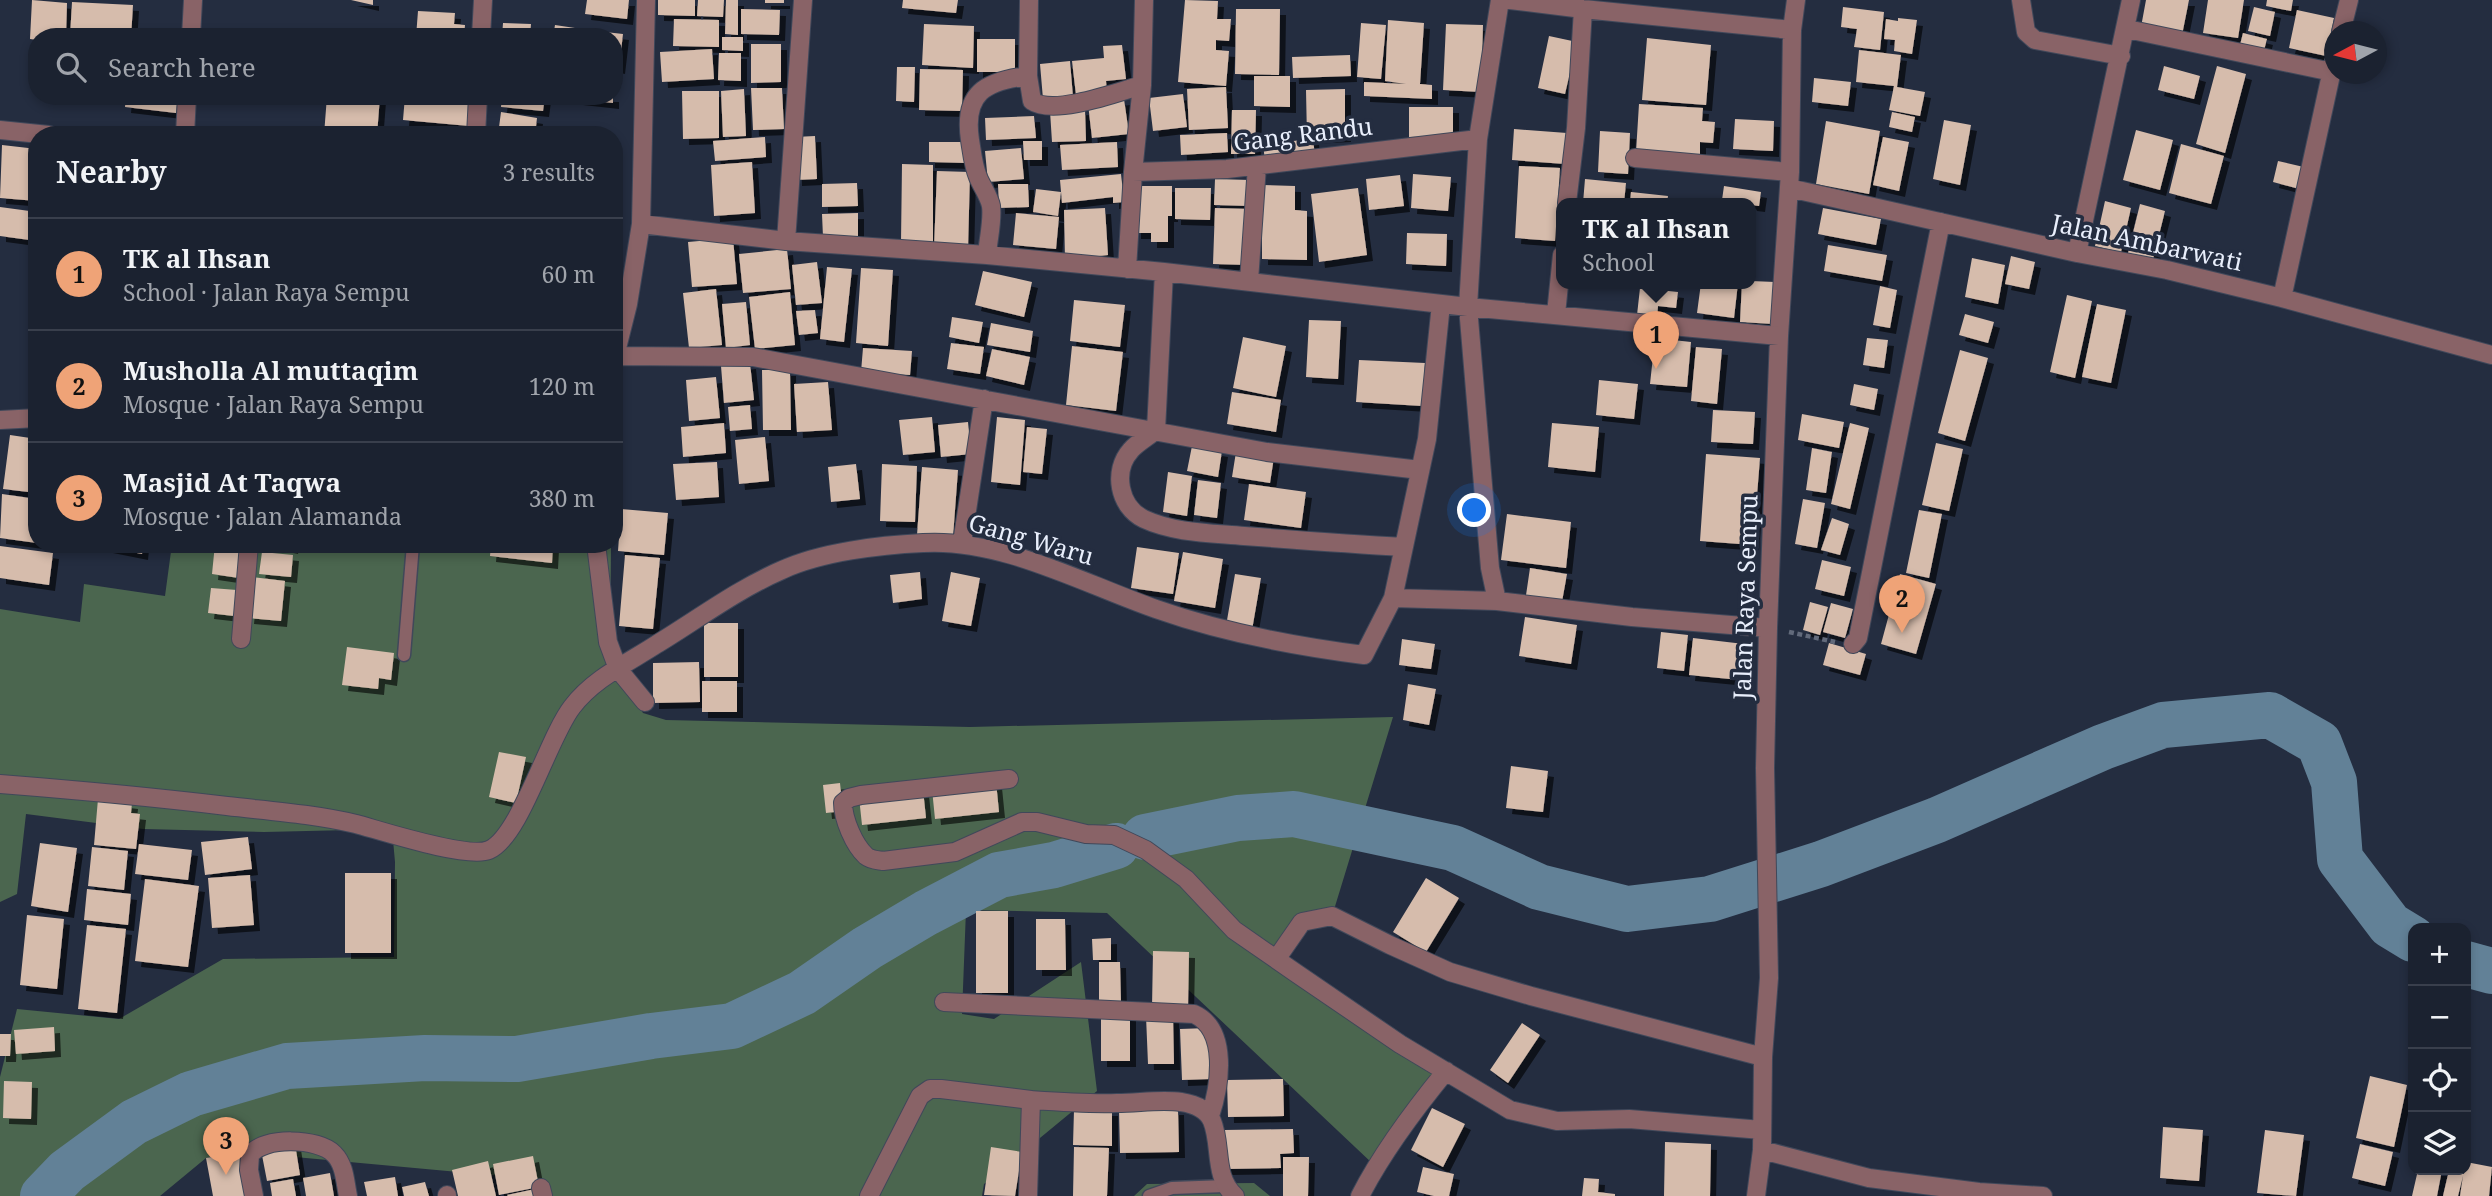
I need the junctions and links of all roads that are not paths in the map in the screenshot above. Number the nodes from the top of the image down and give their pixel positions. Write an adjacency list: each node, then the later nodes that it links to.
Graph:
1 (194, 0): 15 (street)
2 (484, 0): 16 (street)
3 (646, 0): 37 (street)
4 (803, 0): 38 (street)
5 (1029, 0): 21 (street)
6 (1144, 0): 23 (street)
7 (1500, 0): 30 (street)
8 (1510, 0): 13 (street)
9 (1796, 0): 18 (street, Jalan Raya Sempu)
10 (2021, 0): 19 (street)
11 (2132, 0): 17 (street)
12 (2349, 0): 14 (street)
13 (1583, 9): 18 (street); 35 (street)
14 (2344, 21)
15 (192, 28)
16 (482, 28)
17 (2127, 29): 19 (street); 20 (street)
18 (1793, 30): 34 (street, Jalan Raya Sempu)
19 (2121, 56): 39 (street)
20 (2324, 64)
21 (1028, 76): 23 (street); 40 (street)
22 (2329, 84): 45 (street)
23 (1142, 85): 33 (street)
24 (187, 105): 26 (street)
25 (478, 105): 27 (street)
26 (185, 126)
27 (476, 126)
28 (0, 130): 29 (street)
29 (28, 133)
30 (1478, 139): 32 (street, Gang Randu); 47 (street)
31 (1635, 158): 34 (street, Jalan Ambarwati)
32 (1257, 166): 33 (street, Gang Randu); 43 (street)
33 (1133, 172): 41 (street)
34 (1789, 180): 36 (street, Jalan Ambarwati); 50 (street, Jalan Raya Sempu)
35 (1568, 198)
36 (1941, 222): 39 (street, Jalan Ambarwati); 67 (street)
37 (641, 224): 38 (street); 49 (street)
38 (786, 241): 40 (street)
39 (2077, 253): 45 (street, Jalan Ambarwati)
40 (987, 255): 41 (street)
41 (1127, 269): 42 (street)
42 (1164, 272): 43 (street); 56 (street)
43 (1249, 281): 46 (street)
44 (1559, 289): 48 (street)
45 (2282, 298): 51 (street, Jalan Ambarwati)
46 (1441, 304): 47 (street); 57 (street)
47 (1468, 307): 48 (street); 64 (street)
48 (1556, 314): 50 (street)
49 (623, 323)
50 (1779, 336): 65 (street, Jalan Raya Sempu)
51 (2492, 355)
52 (623, 358): 53 (street)
53 (984, 399): 56 (street); 58 (street)
54 (28, 418): 55 (street)
55 (0, 420)
56 (1156, 430): 57 (street); 59 (street)
57 (1420, 470): 59 (street)
58 (962, 543): 63 (street, Gang Waru); 69 (street, Gang Waru)
59 (1404, 547): 63 (street)
60 (248, 553): 66 (street)
61 (412, 553): 68 (lane)
62 (597, 553): 69 (street)
63 (1393, 598): 64 (street)
64 (1497, 601): 65 (street)
65 (1768, 628): 75 (street, Jalan Raya Sempu)
66 (241, 639)
67 (1853, 644)
68 (404, 655)
69 (618, 668): 70 (street); 72 (street, Gang Waru)
70 (645, 702)
71 (1009, 779): 73 (street)
72 (0, 784)
73 (1277, 958): 75 (street); 76 (street)
74 (944, 1002): 78 (street)
75 (1763, 1057): 79 (street, Jalan Raya Sempu)
76 (1447, 1072): 79 (street); 87 (street)
77 (1031, 1101): 78 (street); 84 (street); 85 (street)
78 (1210, 1116): 81 (street)
79 (1762, 1130): 80 (street, Jalan Raya Sempu)
80 (1762, 1150): 88 (street, Jalan Raya Sempu); 89 (street)
81 (1231, 1191): 86 (lane)
82 (254, 1196): 83 (street)
83 (348, 1196)
84 (869, 1196)
85 (1028, 1196)
86 (1149, 1196)
87 (1360, 1196)
88 (1756, 1196)
89 (2043, 1196)

